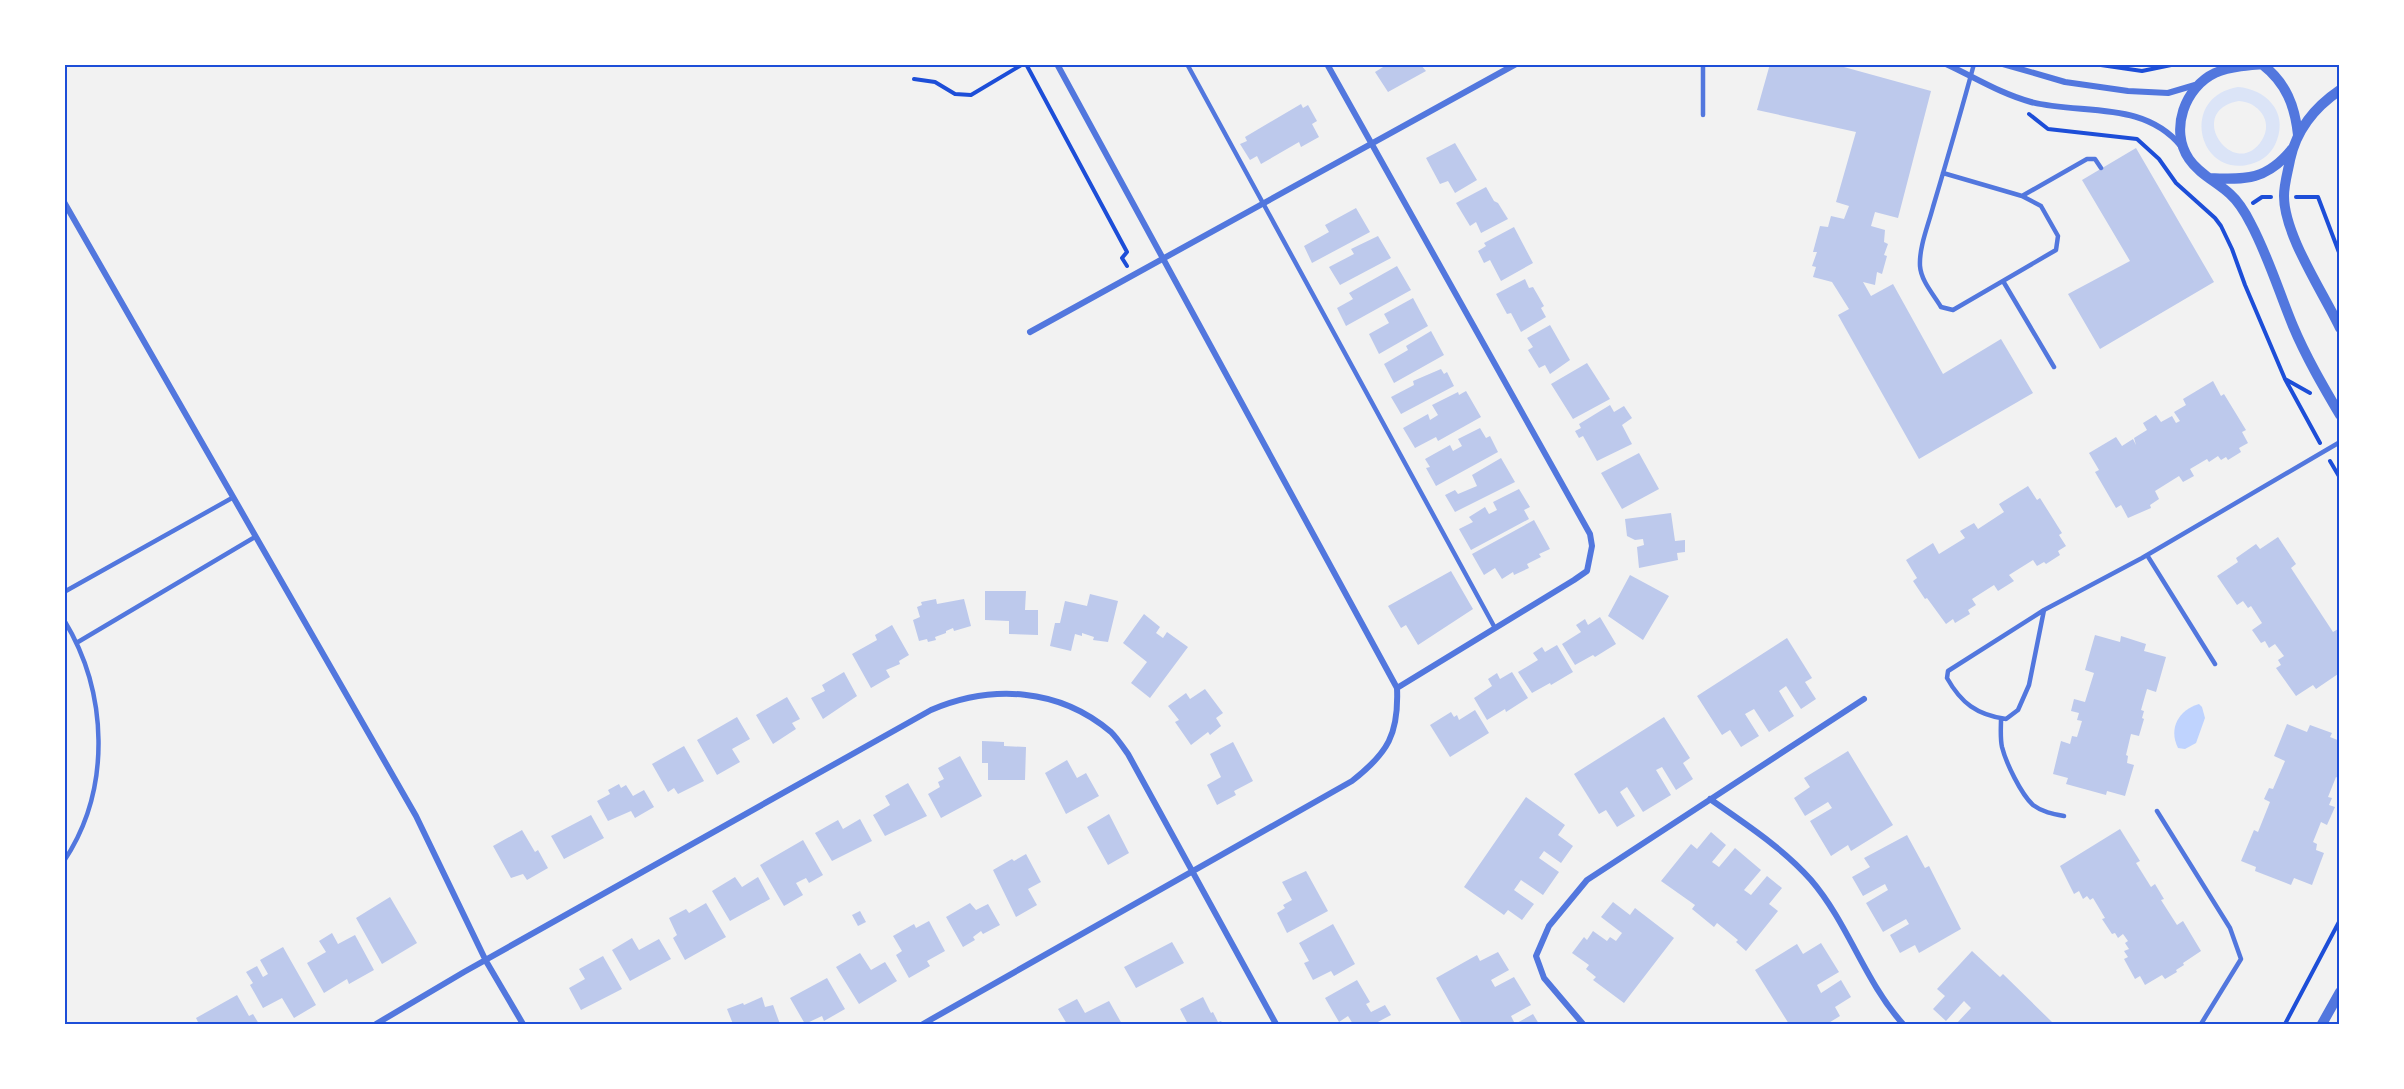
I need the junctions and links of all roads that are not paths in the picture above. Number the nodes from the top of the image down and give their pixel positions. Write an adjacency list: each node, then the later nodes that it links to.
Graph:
1 (1057, 64): 25 (street)
2 (1187, 64): 24 (lane)
3 (1327, 64): 16 (street)
4 (1516, 64): 16 (street)
5 (1703, 64): 14 (lane)
6 (1946, 64): 11 (street)
7 (1974, 64): 11 (lane)
8 (2003, 64): 12 (street)
9 (2269, 64): 10 (street)
10 (2263, 65): 12 (street); 15 (street)
11 (1971, 76): 17 (street); 20 (lane)
12 (2201, 82): 17 (street)
13 (2340, 90): 15 (street)
14 (1703, 115)
15 (2298, 135): 18 (street)
16 (1370, 144): 24 (street); 38 (street)
17 (2183, 149): 21 (street)
18 (2292, 149): 21 (street); 27 (street)
19 (2101, 168): 22 (lane)
20 (1943, 173): 22 (lane); 26 (lane)
21 (2209, 178): 30 (street)
22 (2022, 196): 26 (lane)
23 (64, 202): 32 (street)
24 (1263, 203): 25 (street); 38 (lane)
25 (1163, 258): 28 (street); 41 (street)
26 (2004, 281): 29 (lane)
27 (2340, 328)
28 (1030, 332)
29 (2054, 367)
30 (2340, 415)
31 (2340, 442): 34 (lane)
32 (232, 498): 33 (street); 35 (lane)
33 (255, 537): 39 (lane); 49 (street)
34 (2146, 555): 36 (lane); 40 (lane)
35 (64, 592)
36 (2044, 610): 43 (lane); 43 (lane)
37 (64, 620): 39 (lane)
38 (1496, 628): 41 (street)
39 (78, 642): 47 (lane)
40 (2215, 664)
41 (1397, 688): 48 (street)
42 (1864, 699): 44 (street)
43 (2001, 719): 46 (lane)
44 (1710, 799): 55 (street); 56 (street)
45 (2157, 811): 57 (lane)
46 (2064, 816)
47 (64, 861)
48 (1193, 871): 49 (street); 53 (street); 54 (street)
49 (486, 960): 51 (street); 52 (street)
50 (2340, 992): 58 (street)
51 (376, 1024)
52 (523, 1024)
53 (923, 1024)
54 (1276, 1024)
55 (1583, 1024)
56 (1903, 1024)
57 (2201, 1024)
58 (2322, 1024)

